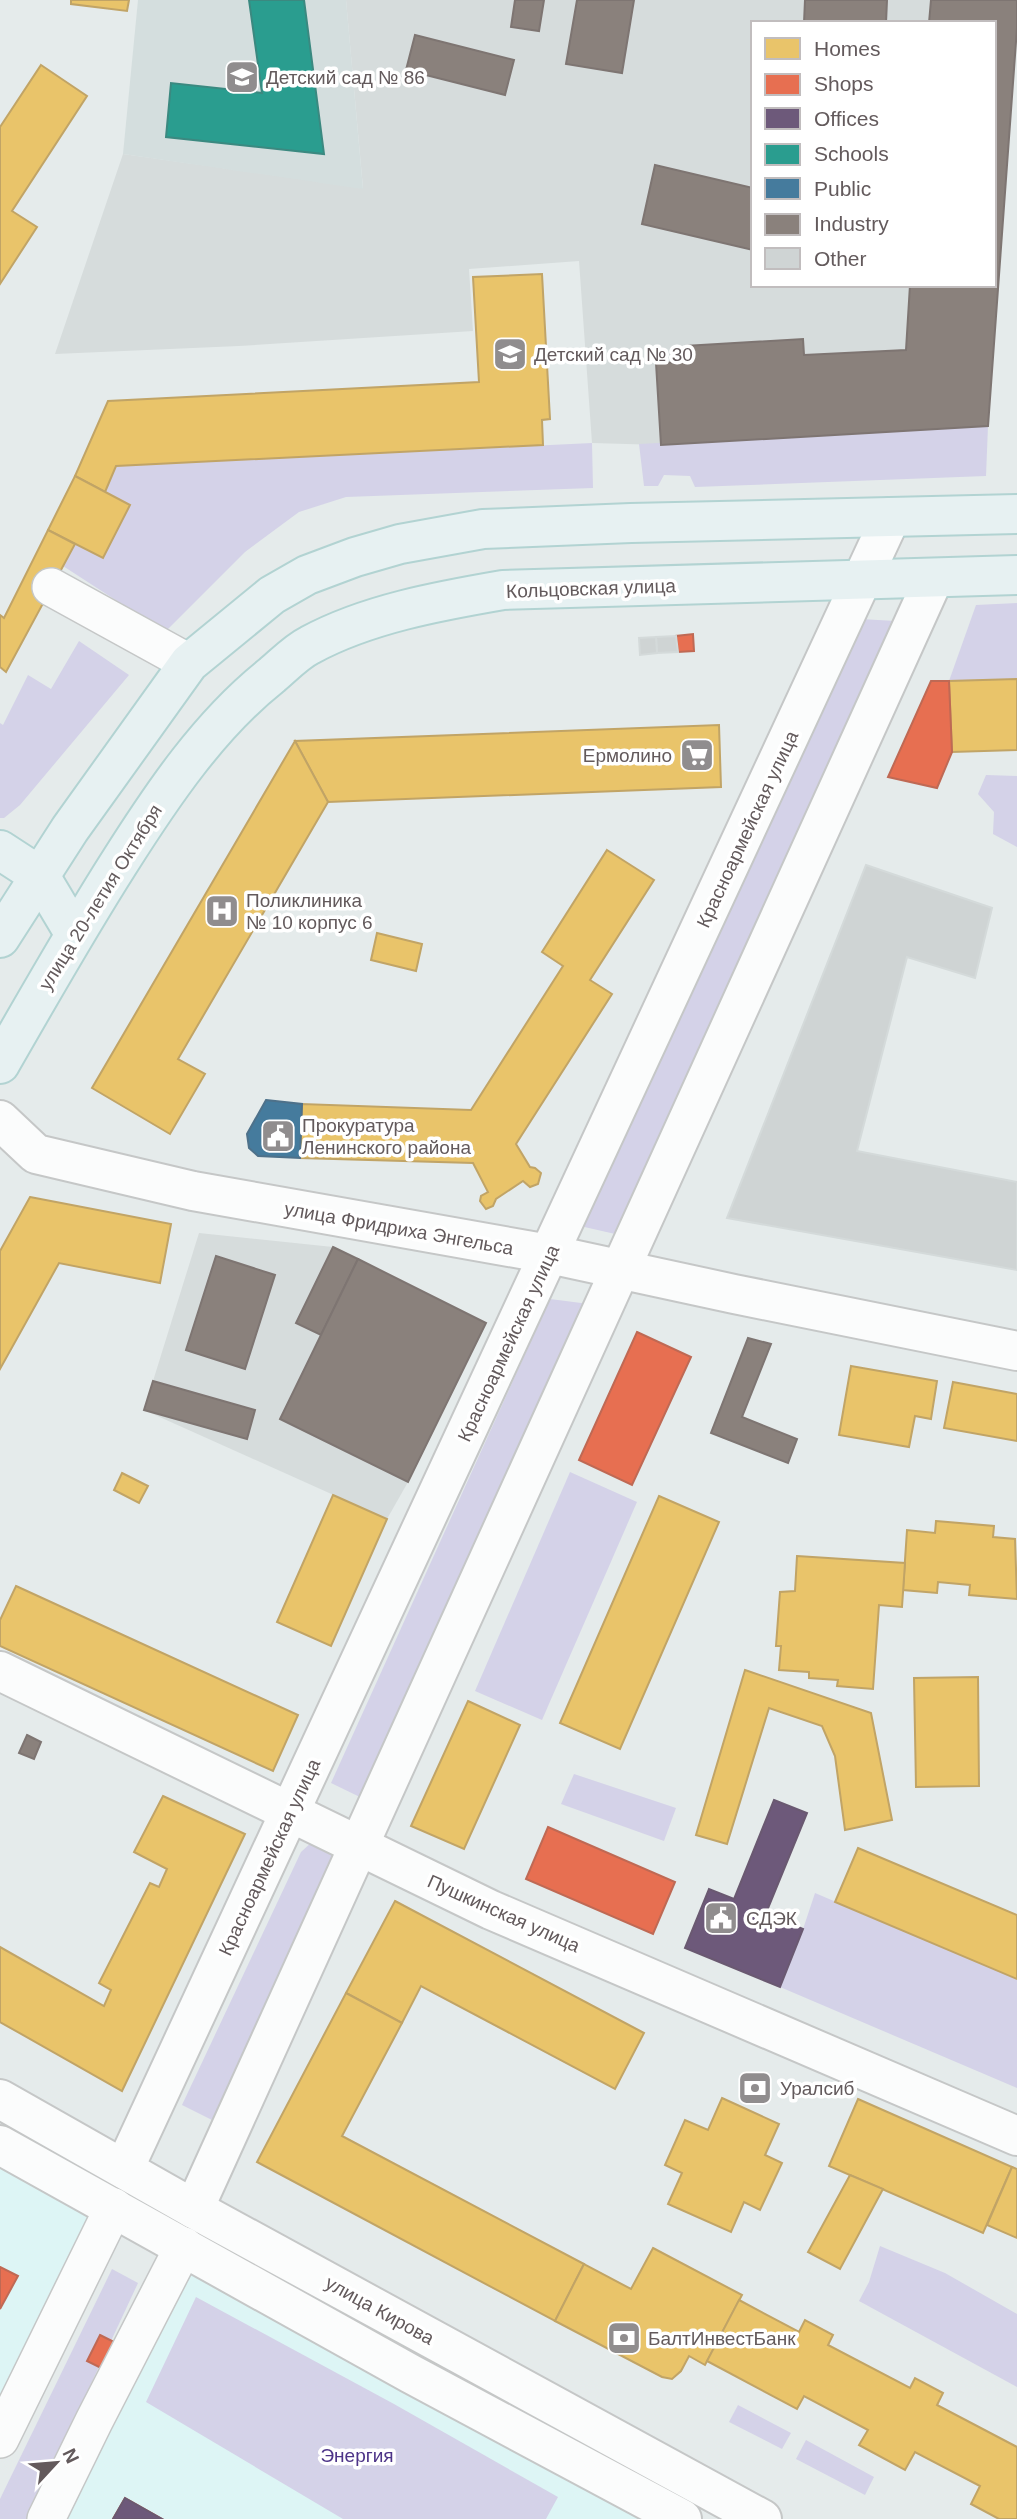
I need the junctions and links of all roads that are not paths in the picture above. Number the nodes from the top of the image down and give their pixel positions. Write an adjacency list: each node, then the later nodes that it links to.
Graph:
1 (1017, 514): 2 (main road)
2 (891, 517): 5 (street, Красноармейская улица); 7 (main road)
3 (1017, 575): 4 (main road, Кольцовская улица)
4 (934, 578): 5 (main road, Кольцовская улица); 16 (street)
5 (863, 580): 8 (main road, Кольцовская улица); 15 (street, Красноармейская улица)
6 (51, 587): 7 (street)
7 (189, 663): 10 (main road)
8 (209, 737): 12 (main road, улица 20-летия Октября)
9 (0, 849): 10 (main road)
10 (40, 876): 11 (main road); 12 (main road)
11 (4, 923): 12 (main road)
12 (74, 933): 13 (main road, улица 20-летия Октября)
13 (0, 1064)
14 (0, 1120): 15 (street, улица Фридриха Энгельса)
15 (549, 1254): 16 (street, улица Фридриха Энгельса); 19 (street, Красноармейская улица)
16 (620, 1270): 17 (street, улица Фридриха Энгельса); 20 (street)
17 (1017, 1350)
18 (0, 1671): 19 (street, Пушкинская улица)
19 (290, 1812): 20 (street, Пушкинская улица); 24 (street, Красноармейская улица)
20 (359, 1846): 22 (street, Пушкинская улица); 26 (street)
21 (0, 2099): 24 (street, улица Кирова)
22 (1017, 2136)
23 (0, 2145): 25 (street, улица Кирова)
24 (124, 2169): 26 (street, улица Кирова)
25 (114, 2207): 27 (street, улица Кирова); 28 (street)
26 (194, 2209): 31 (street, улица Кирова)
27 (184, 2246): 29 (street); 30 (street, улица Кирова)
28 (0, 2440)
29 (47, 2519)
30 (682, 2519)
31 (762, 2519)

